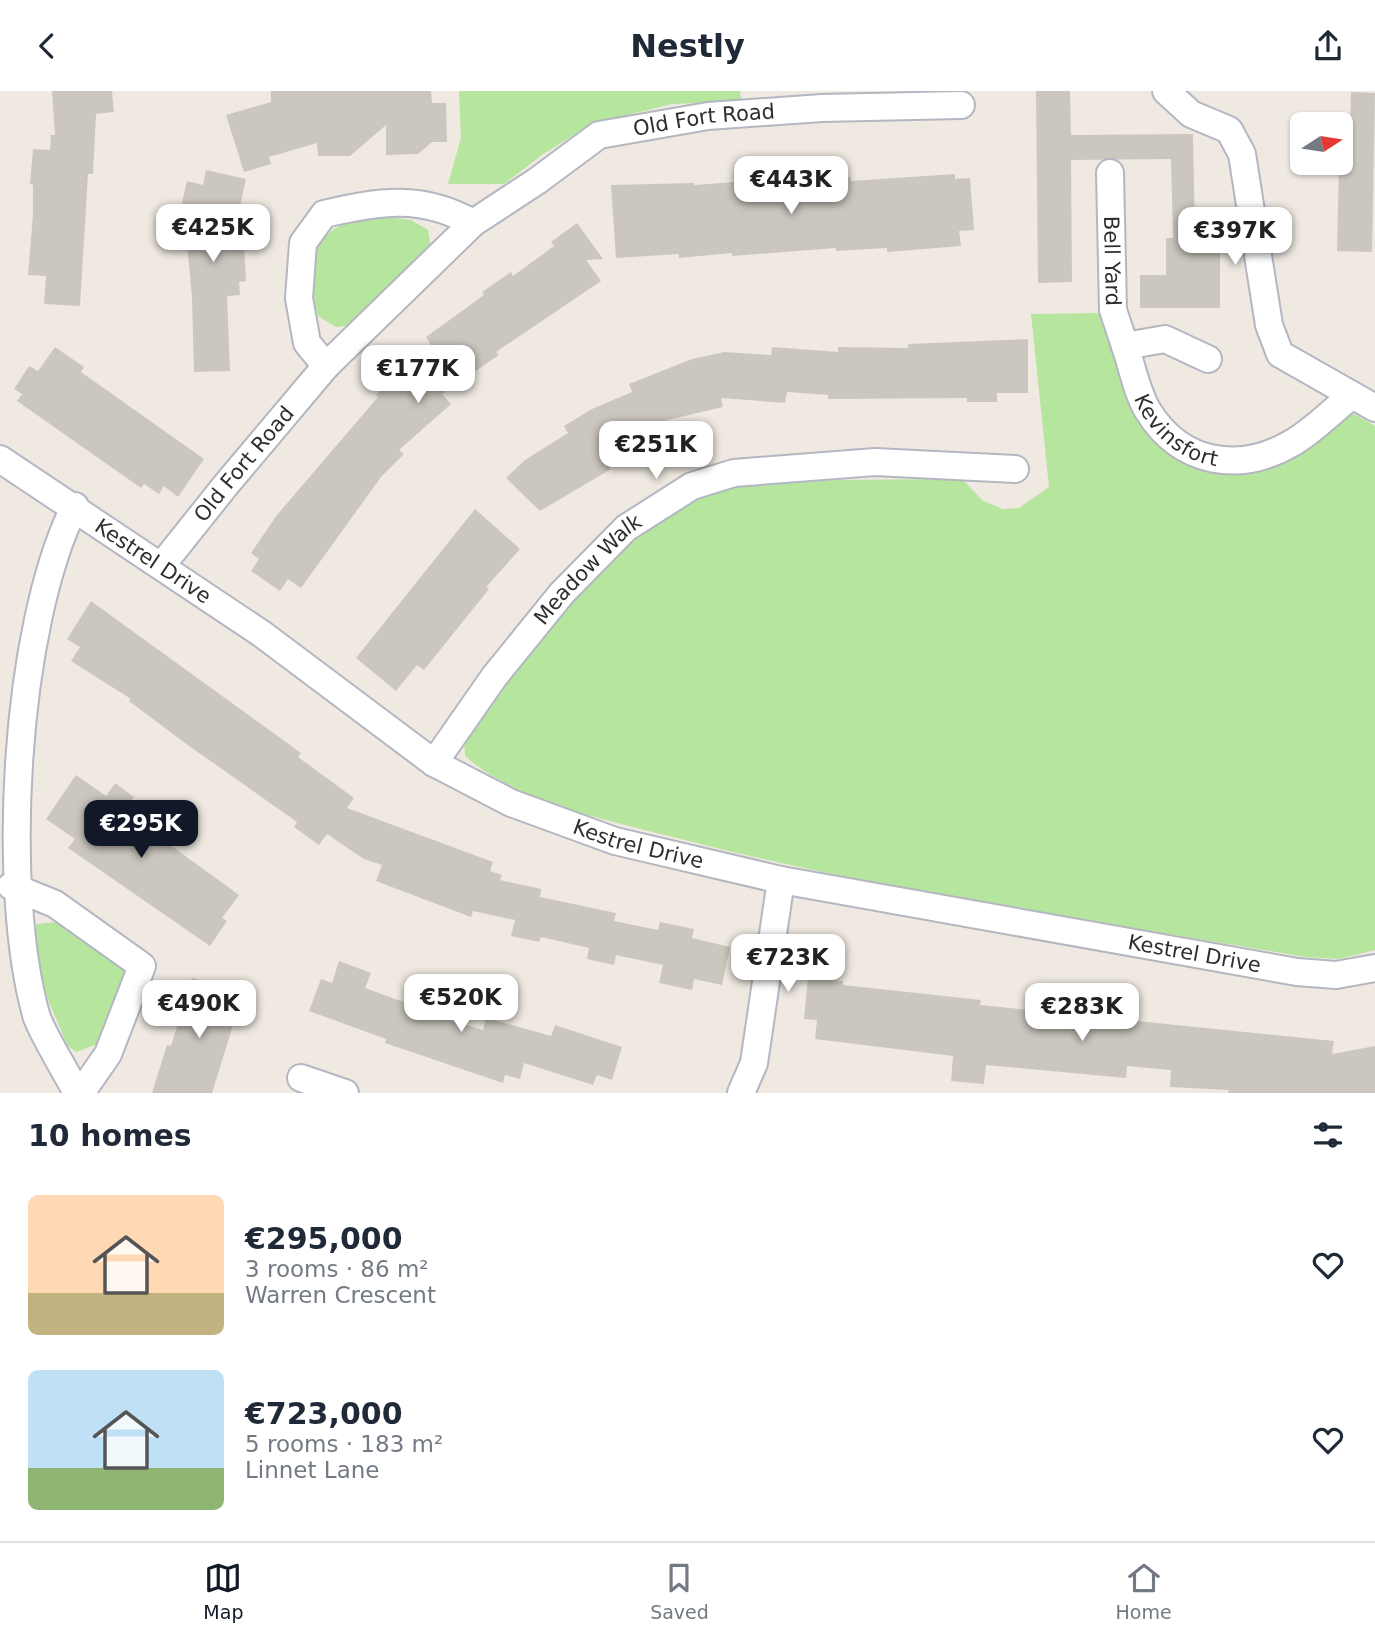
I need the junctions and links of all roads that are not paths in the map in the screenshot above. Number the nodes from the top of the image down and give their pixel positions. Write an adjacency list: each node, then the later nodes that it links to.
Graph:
1 (1166, 91): 8 (street)
2 (961, 105): 4 (street, Old Fort Road)
3 (1110, 173): 5 (street, Bell Yard)
4 (473, 223): 7 (street, Old Fort Road); 7 (street)
5 (1125, 346): 6 (street); 8 (street, Kevinsfort)
6 (1208, 359)
7 (326, 366): 13 (street, Old Fort Road)
8 (1351, 396): 9 (street)
9 (1375, 408)
10 (0, 459): 12 (street, Kestrel Drive)
11 (1015, 469): 14 (street, Meadow Walk)
12 (75, 506): 13 (street, Kestrel Drive); 16 (street)
13 (162, 565): 14 (street, Kestrel Drive)
14 (433, 764): 15 (street, Kestrel Drive)
15 (781, 880): 17 (street, Kestrel Drive); 21 (street)
16 (11, 886): 19 (street); 19 (street)
17 (1375, 968)
18 (301, 1078): 20 (street)
19 (79, 1093)
20 (345, 1093)
21 (741, 1093)

